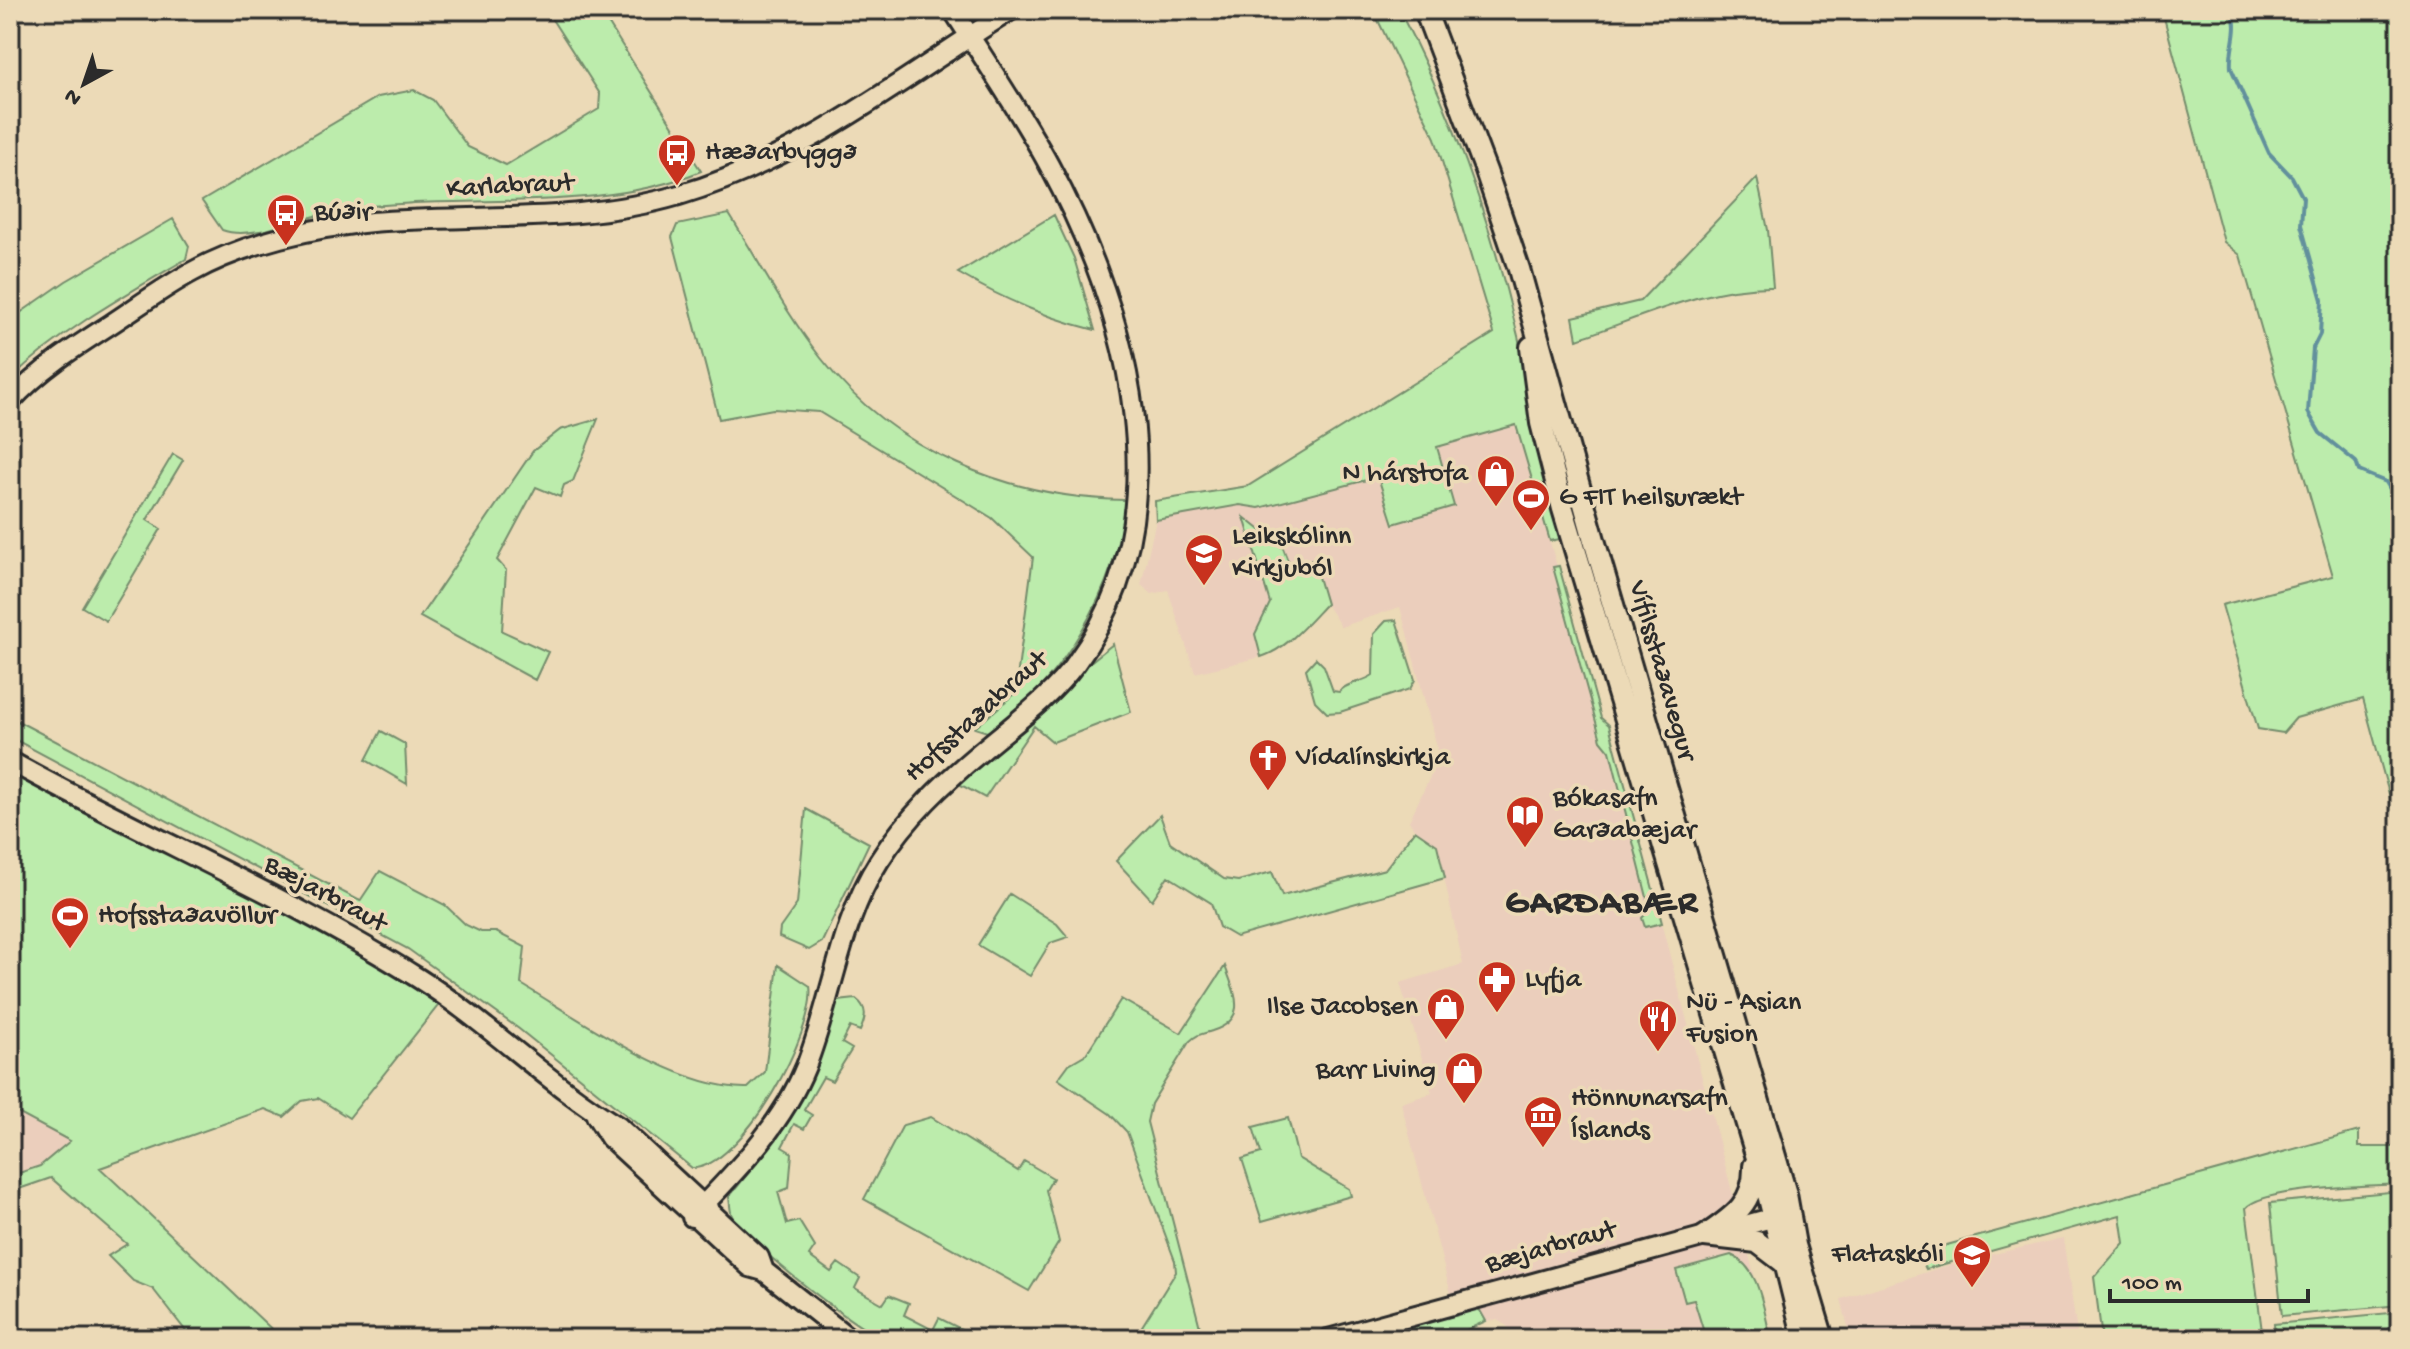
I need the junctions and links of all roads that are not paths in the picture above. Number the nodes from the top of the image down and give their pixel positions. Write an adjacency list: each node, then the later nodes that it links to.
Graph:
1 (953, 10): 5 (street, Hofsstaðabraut)
2 (1011, 10): 5 (street, Karlabraut)
3 (1418, 10): 6 (main road, Vífilsstaðavegur)
4 (1425, 10): 6 (main road, Vífilsstaðavegur)
5 (970, 36): 8 (street, Karlabraut); 11 (street, Hofsstaðabraut)
6 (1435, 36): 7 (main road, Vífilsstaðavegur)
7 (1526, 295): 10 (main road, Vífilsstaðavegur); 12 (main road, Vífilsstaðavegur)
8 (10, 402)
9 (10, 761): 11 (street, Bæjarbraut)
10 (1754, 1151): 12 (main road, Vífilsstaðavegur); 13 (main road)
11 (698, 1211): 15 (street, Bæjarbraut)
12 (1781, 1215): 13 (street, Bæjarbraut); 14 (main road, Vífilsstaðavegur); 18 (main road, Vífilsstaðavegur)
13 (1705, 1236): 14 (main road); 16 (street, Bæjarbraut)
14 (1782, 1261): 17 (main road, Vífilsstaðavegur)
15 (850, 1339)
16 (1328, 1339)
17 (1804, 1339)
18 (1823, 1339)

